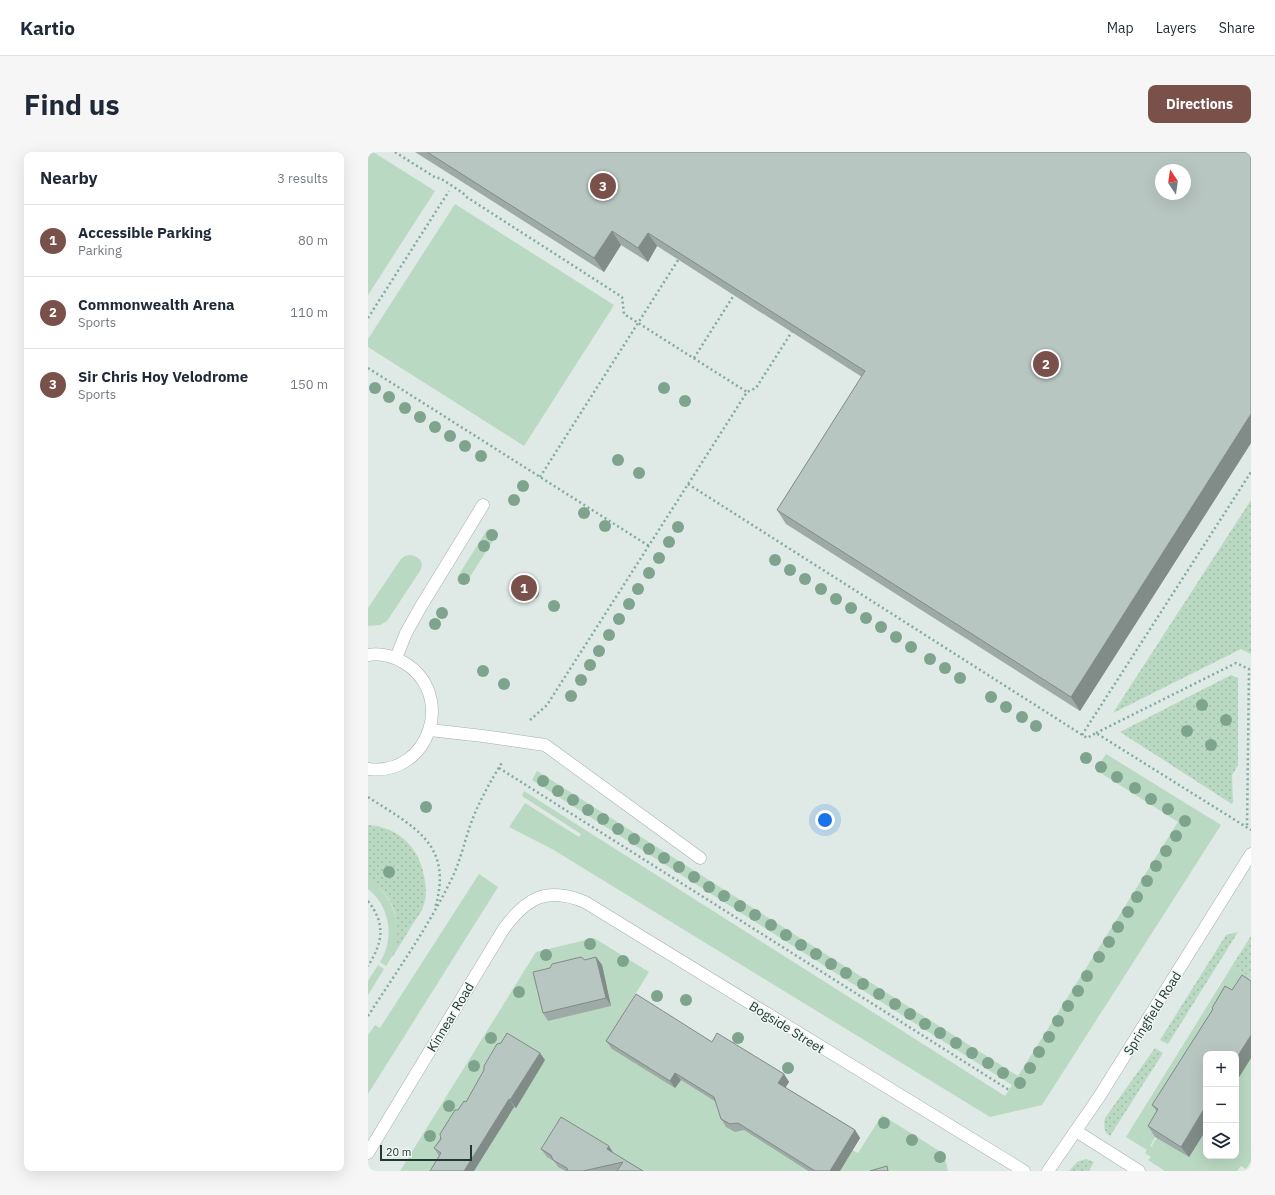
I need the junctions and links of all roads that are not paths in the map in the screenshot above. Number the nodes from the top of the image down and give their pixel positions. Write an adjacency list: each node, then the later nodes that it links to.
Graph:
1 (483, 506): 3 (street)
2 (368, 655): 3 (street)
3 (396, 658): 4 (street)
4 (430, 730): 5 (street); 7 (street)
5 (368, 769)
6 (1251, 854): 9 (street, Springfield Road)
7 (700, 858)
8 (547, 896): 10 (street, Kinnear Road); 11 (street, Bogside Street)
9 (1076, 1131): 12 (street, Springfield Road); 13 (street)
10 (368, 1153)
11 (1024, 1171)
12 (1048, 1171)
13 (1139, 1171)

